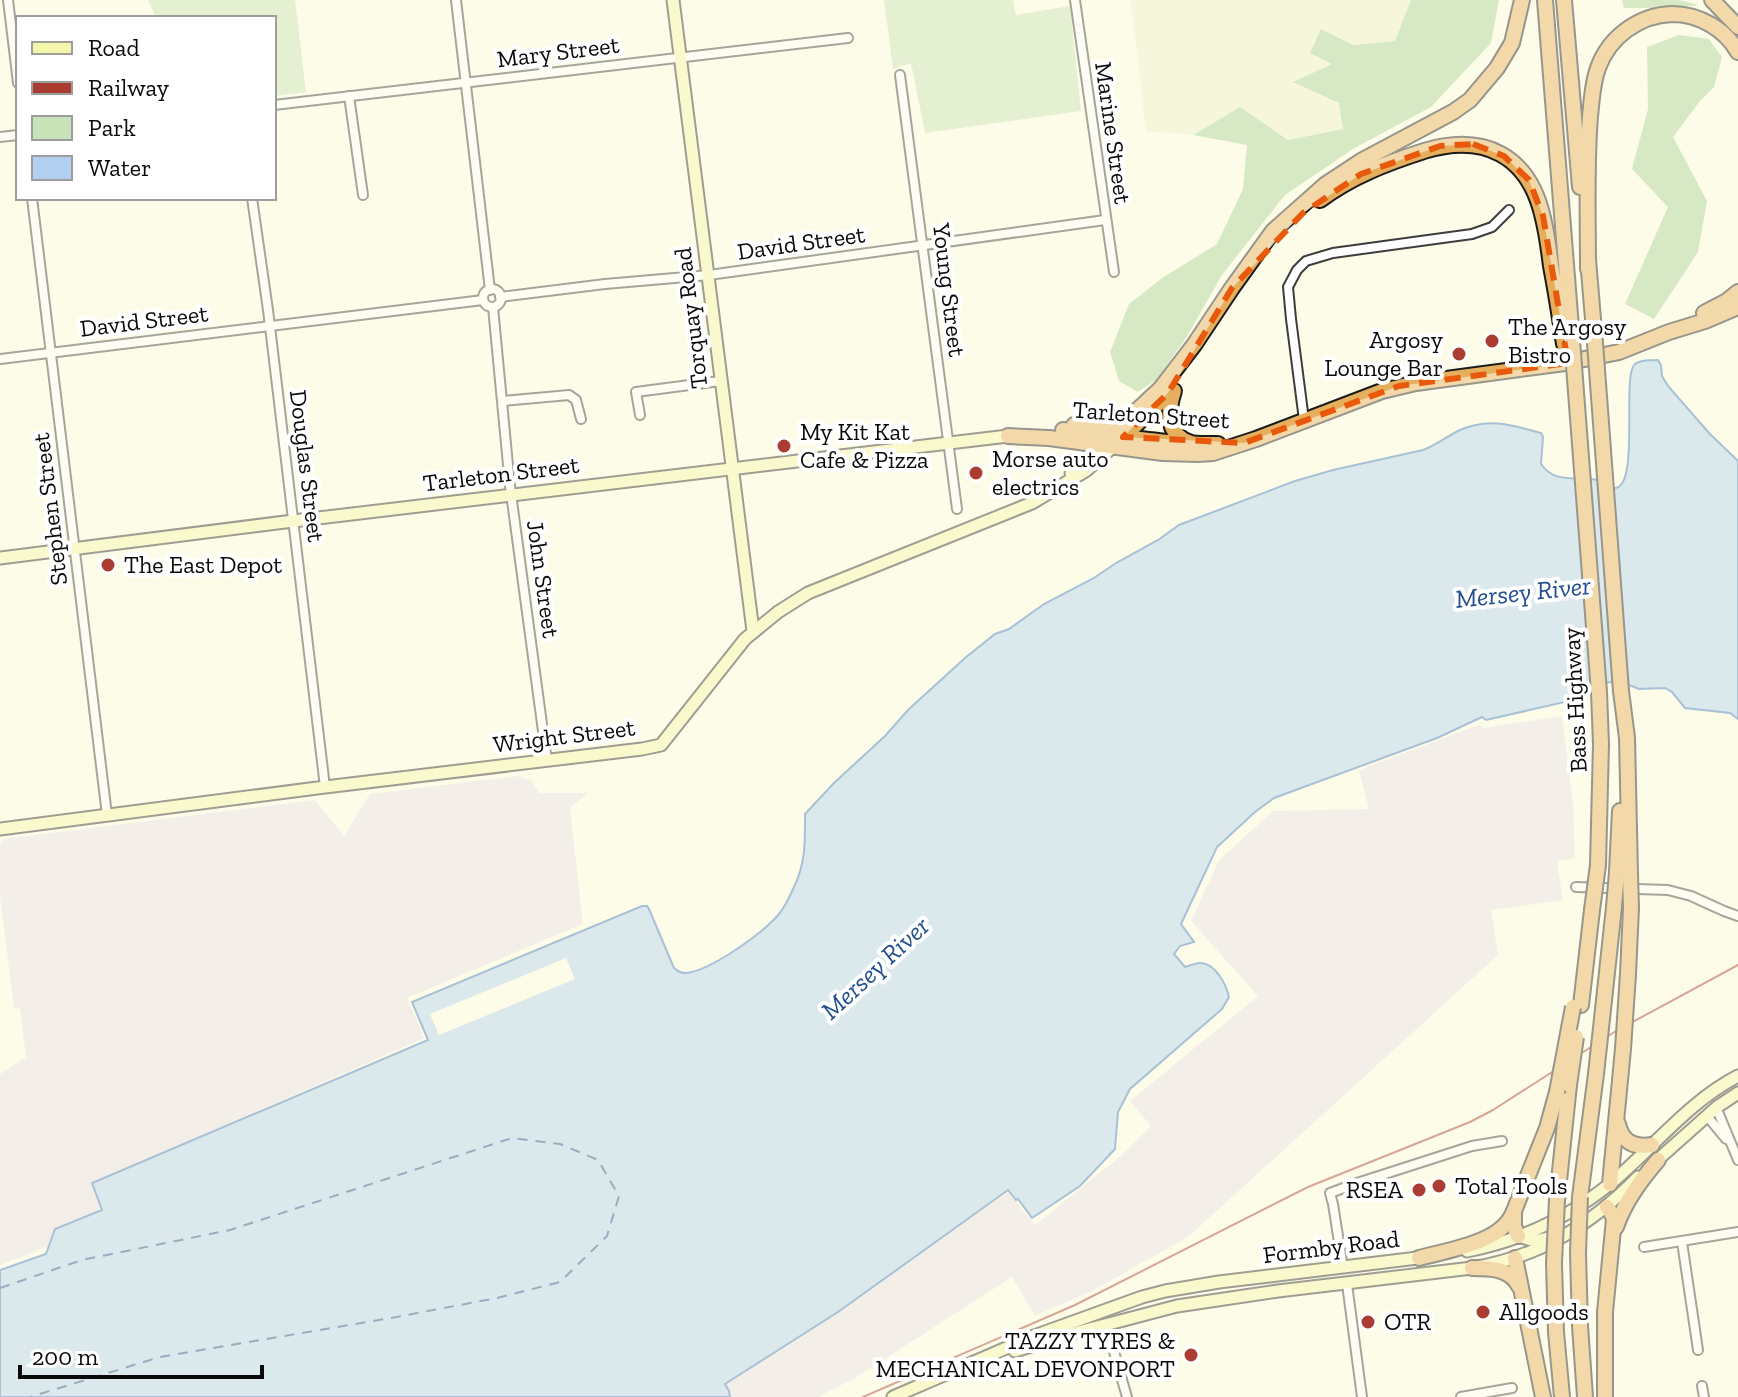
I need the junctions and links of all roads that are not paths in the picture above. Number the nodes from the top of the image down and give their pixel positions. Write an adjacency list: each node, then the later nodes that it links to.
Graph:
1 (8, 0): 13 (street)
2 (456, 0): 15 (street)
3 (673, 0): 12 (main road, Torquay Road)
4 (1075, 0): 22 (street, Marine Street)
5 (1522, 0): 27 (highway)
6 (1545, 0): 36 (highway)
7 (1564, 0): 24 (highway, Bass Highway)
8 (1712, 0): 9 (highway)
9 (1738, 27)
10 (848, 38): 12 (street, Mary Street)
11 (1738, 52): 24 (highway)
12 (680, 58): 15 (street, Mary Street); 26 (main road, Torquay Road)
13 (16, 66)
14 (900, 75): 23 (street, Young Street)
15 (466, 83): 16 (street, Mary Street); 28 (street)
16 (349, 96): 17 (street, Mary Street); 18 (street)
17 (276, 105)
18 (363, 195)
19 (32, 200): 38 (street, Stephen Street)
20 (252, 200): 34 (street, Douglas Street)
21 (1509, 210): 46 (street)
22 (1105, 220): 23 (street, David Street); 25 (street, Marine Street)
23 (924, 247): 26 (street, David Street); 50 (street, Young Street)
24 (1588, 269): 64 (highway, Bass Highway, bridge)
25 (1114, 272)
26 (709, 275): 30 (street, David Street); 41 (main road, Torquay Road)
27 (1232, 288): 36 (highway); 37 (highway)
28 (490, 290): 30 (street); 31 (street)
29 (1738, 292): 35 (highway)
30 (500, 297): 32 (street)
31 (483, 300): 32 (street); 34 (street, David Street)
32 (493, 307): 42 (street, John Street)
33 (1738, 307): 35 (highway)
34 (270, 326): 38 (street, David Street); 56 (street, Douglas Street)
35 (1669, 332): 46 (highway, Tarleton Street)
36 (1568, 342): 68 (highway, Bass Highway, bridge)
37 (1194, 345): 40 (highway); 43 (highway)
38 (51, 353): 39 (street, David Street); 57 (street, Stephen Street)
39 (0, 359)
40 (1179, 376): 49 (highway); 52 (highway)
41 (720, 381): 44 (street); 53 (main road, Torquay Road)
42 (503, 401): 45 (street); 54 (street, John Street)
43 (1132, 414): 47 (highway); 49 (highway)
44 (640, 415)
45 (581, 419)
46 (1304, 420): 51 (highway, Tarleton Street)
47 (1046, 429): 48 (highway, Tarleton Street); 49 (highway, Tarleton Street)
48 (1008, 436): 49 (highway, Tarleton Street); 50 (main road, Tarleton Street)
49 (1112, 440): 51 (highway, Tarleton Street); 52 (highway, Tarleton Street); 59 (main road, Wright Street)
50 (948, 443): 53 (main road, Tarleton Street); 55 (street, Young Street)
51 (1244, 443): 52 (highway, Tarleton Street)
52 (1196, 444)
53 (731, 469): 54 (main road, Tarleton Street); 59 (main road, Torquay Road)
54 (512, 495): 56 (main road, Tarleton Street); 60 (street, John Street)
55 (957, 509)
56 (293, 521): 57 (main road, Tarleton Street); 61 (street, Douglas Street)
57 (75, 548): 58 (main road, Tarleton Street); 62 (street, Stephen Street)
58 (0, 558)
59 (753, 631): 60 (main road, Wright Street)
60 (547, 761): 61 (main road, Wright Street)
61 (325, 787): 62 (main road, Wright Street)
62 (107, 815): 63 (main road, Wright Street)
63 (0, 829)
64 (1624, 873): 73 (highway, bridge); 107 (highway, bridge)
65 (1576, 887): 66 (street)
66 (1738, 916)
67 (1738, 1076): 69 (main road, Formby Road)
68 (1563, 1088): 80 (highway); 106 (highway, Bass Highway, bridge)
69 (1710, 1093): 71 (main road, Formby Road); 72 (main road)
70 (1738, 1093): 72 (main road, Formby Road)
71 (1697, 1104): 72 (main road); 75 (main road, Formby Road)
72 (1711, 1112): 76 (street); 77 (main road, Formby Road)
73 (1618, 1116): 75 (highway); 78 (highway)
74 (1502, 1141): 90 (street)
75 (1652, 1145): 78 (main road, Formby Road)
76 (1738, 1158)
77 (1658, 1160): 79 (main road, Formby Road); 87 (highway)
78 (1610, 1184): 79 (main road); 81 (main road, Formby Road)
79 (1607, 1207): 81 (main road); 82 (main road, Formby Road); 87 (highway)
80 (1514, 1211): 84 (highway); 88 (highway)
81 (1569, 1213): 84 (main road, Formby Road)
82 (1570, 1232): 84 (main road); 89 (main road, Formby Road)
83 (1738, 1232): 85 (street)
84 (1521, 1237): 88 (main road, Formby Road); 89 (main road)
85 (1682, 1242): 86 (street); 97 (street)
86 (1644, 1247)
87 (1612, 1249): 108 (highway)
88 (1419, 1258): 90 (main road, Formby Road)
89 (1515, 1258): 91 (main road, Formby Road); 93 (highway)
90 (1343, 1268): 92 (main road); 94 (main road, Formby Road)
91 (1472, 1268): 92 (main road, Formby Road); 93 (highway)
92 (1347, 1284): 95 (main road, Formby Road); 103 (street)
93 (1522, 1294): 105 (highway)
94 (1109, 1308): 95 (main road); 100 (main road, Formby Road)
95 (1143, 1314): 96 (main road, Formby Road)
96 (1106, 1324): 101 (main road, Formby Road); 102 (street)
97 (1698, 1350)
98 (1702, 1386): 109 (street)
99 (1512, 1388): 104 (street)
100 (893, 1397)
101 (908, 1397)
102 (1127, 1397)
103 (1362, 1397)
104 (1461, 1397)
105 (1543, 1397)
106 (1562, 1397)
107 (1585, 1397)
108 (1605, 1397)
109 (1704, 1397)

